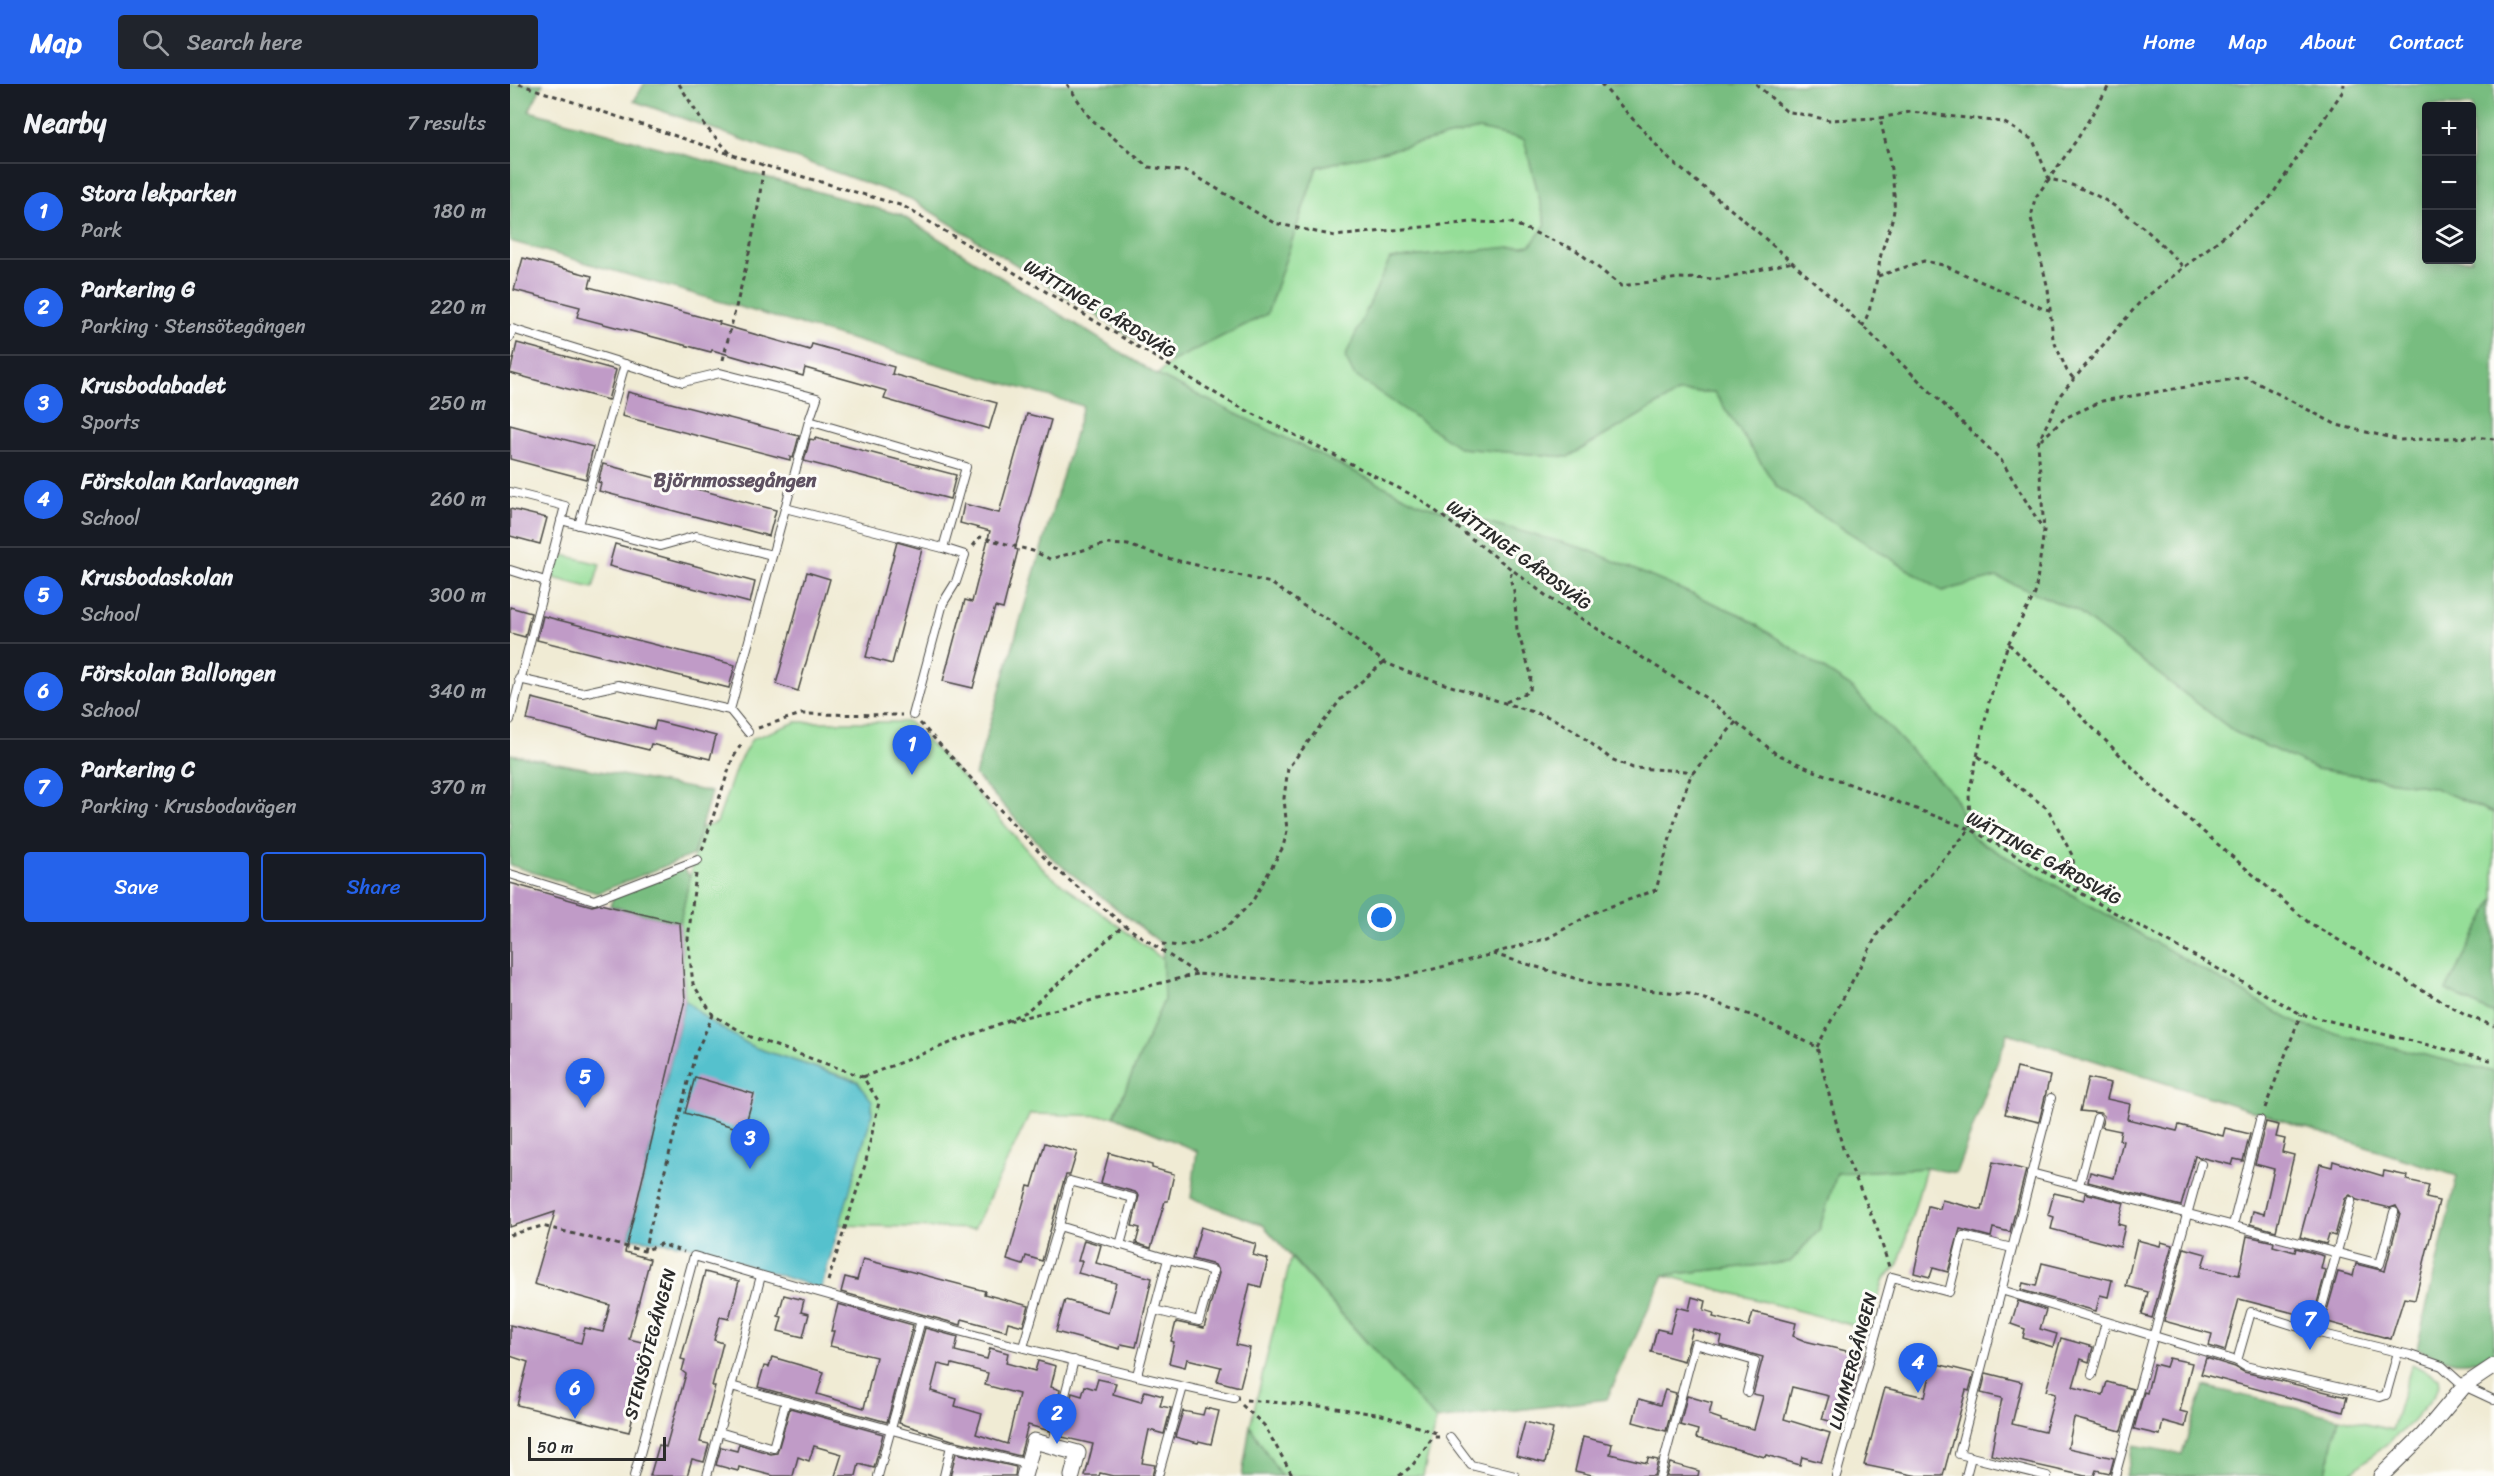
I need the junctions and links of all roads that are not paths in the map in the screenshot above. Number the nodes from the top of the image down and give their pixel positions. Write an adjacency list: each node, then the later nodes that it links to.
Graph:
1 (510, 337): 2 (lane)
2 (625, 364): 3 (lane); 7 (lane)
3 (809, 421): 5 (lane); 8 (lane)
4 (510, 492): 6 (lane)
5 (785, 508): 8 (lane); 9 (lane)
6 (561, 520): 7 (lane); 11 (lane)
7 (579, 525): 9 (lane)
8 (943, 548): 14 (lane)
9 (772, 555): 13 (lane)
10 (510, 570): 11 (lane)
11 (545, 580): 12 (lane)
12 (519, 679): 13 (lane); 15 (lane)
13 (730, 710): 16 (lane)
14 (913, 715)
15 (510, 720)
16 (748, 732)
17 (698, 860): 18 (lane)
18 (510, 874)
19 (2051, 1098): 23 (lane)
20 (2097, 1118): 24 (lane)
21 (2260, 1120): 28 (lane)
22 (2200, 1164): 27 (lane)
23 (2031, 1173): 24 (lane); 31 (lane)
24 (2079, 1185): 27 (lane)
25 (2351, 1201): 32 (lane)
26 (2394, 1212): 32 (lane)
27 (2187, 1213): 28 (lane); 40 (lane)
28 (2233, 1225): 32 (lane)
29 (1059, 1226): 30 (lane); 30 (lane); 41 (lane)
30 (1120, 1245): 33 (lane)
31 (2012, 1248): 35 (lane); 72 (lane, LUMMERGÅNGEN)
32 (2336, 1252): 39 (lane)
33 (1168, 1259): 36 (lane); 36 (lane)
34 (761, 1276): 37 (lane, STENSÖTEGÅNGEN); 48 (lane); 64 (lane, STENSÖTEGÅNGEN)
35 (2001, 1290): 38 (lane); 60 (lane)
36 (1154, 1310): 46 (lane)
37 (921, 1320): 41 (lane, STENSÖTEGÅNGEN); 55 (lane)
38 (2106, 1322): 40 (lane); 47 (lane)
39 (2315, 1332): 42 (lane); 44 (lane)
40 (2153, 1336): 44 (lane); 75 (lane)
41 (1023, 1347): 43 (lane, STENSÖTEGÅNGEN)
42 (2398, 1352): 44 (lane); 49 (lane)
43 (1074, 1360): 46 (lane, STENSÖTEGÅNGEN); 59 (lane)
44 (2237, 1361)
45 (2494, 1366): 49 (street)
46 (1137, 1376): 50 (lane, STENSÖTEGÅNGEN)
47 (2092, 1376)
48 (731, 1386): 54 (lane); 56 (lane)
49 (2464, 1386): 53 (lane); 76 (street)
50 (1183, 1387): 52 (lane, STENSÖTEGÅNGEN); 69 (lane)
51 (1747, 1392): 71 (lane)
52 (1234, 1398)
53 (2494, 1400)
54 (786, 1401): 55 (lane); 56 (lane)
55 (891, 1430): 58 (lane); 66 (lane)
56 (719, 1432): 65 (lane)
57 (1450, 1437): 62 (lane)
58 (951, 1446): 61 (lane); 67 (lane)
59 (1052, 1446): 61 (street); 68 (street)
60 (1971, 1457): 63 (lane); 73 (lane)
61 (1026, 1470)
62 (1489, 1473): 70 (lane)
63 (2031, 1474): 74 (lane)
64 (634, 1476)
65 (707, 1476)
66 (880, 1476)
67 (944, 1476)
68 (1072, 1476)
69 (1158, 1476)
70 (1515, 1476)
71 (1660, 1476)
72 (1836, 1476)
73 (1966, 1476)
74 (2047, 1476)
75 (2115, 1476)
76 (2381, 1476)

